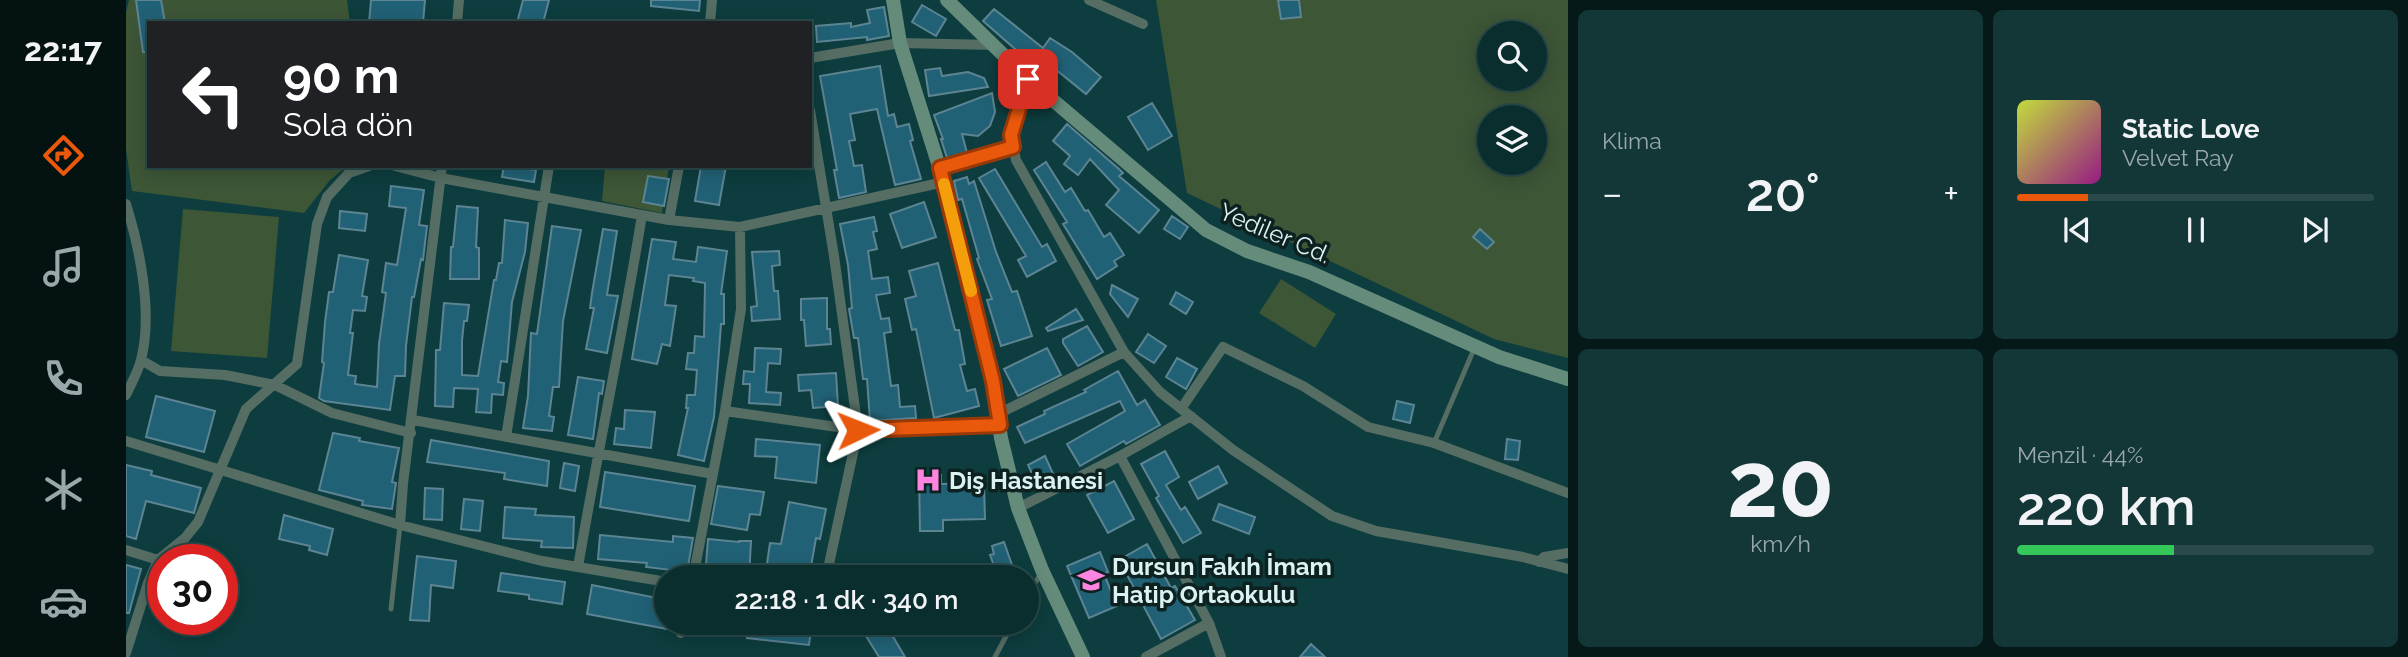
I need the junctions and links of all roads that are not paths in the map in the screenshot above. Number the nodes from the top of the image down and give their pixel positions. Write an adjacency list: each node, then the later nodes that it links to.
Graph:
1 (459, 0): 6 (street)
2 (712, 0): 7 (street)
3 (893, 0): 9 (street)
4 (947, 0): 10 (street, Yediler Cd.)
5 (1089, 0): 8 (street)
6 (458, 21)
7 (710, 21)
8 (1143, 23)
9 (900, 43): 10 (street); 11 (street); 20 (street)
10 (995, 45): 12 (street, Yediler Cd.)
11 (812, 58)
12 (1028, 79): 14 (street); 27 (street, Yediler Cd.)
13 (812, 122): 23 (street)
14 (1013, 147): 20 (street); 28 (street)
15 (363, 168): 31 (street)
16 (410, 168): 19 (street)
17 (549, 168): 21 (street)
18 (679, 168): 25 (street)
19 (441, 172): 21 (street); 37 (street)
20 (942, 175): 23 (street); 36 (street)
21 (544, 197): 24 (street); 40 (street)
22 (126, 204): 29 (street)
23 (826, 209): 26 (street); 38 (street)
24 (642, 215): 25 (street); 43 (street)
25 (668, 220): 26 (street)
26 (740, 228): 34 (street)
27 (1475, 347): 30 (street, Yediler Cd.); 42 (lane)
28 (1124, 352): 33 (street); 36 (street)
29 (141, 360): 31 (street); 32 (street)
30 (1568, 379)
31 (275, 385): 39 (street); 45 (street)
32 (126, 395)
33 (1181, 409): 35 (street); 42 (street)
34 (725, 411): 38 (street); 46 (street)
35 (1191, 416): 44 (street); 54 (street)
36 (999, 419): 38 (street); 48 (street)
37 (413, 420): 39 (street); 40 (street)
38 (858, 430): 56 (street)
39 (411, 433): 49 (street)
40 (506, 437): 43 (street)
41 (126, 440): 45 (street)
42 (1433, 443): 47 (street)
43 (597, 455): 46 (street); 57 (street)
44 (1120, 456): 48 (street); 64 (street)
45 (221, 470): 49 (street); 50 (street)
46 (713, 474): 55 (street)
47 (1568, 493)
48 (1018, 508): 59 (street)
49 (400, 525): 57 (street); 63 (lane)
50 (178, 544)
51 (126, 550): 53 (street)
52 (1568, 553): 54 (street)
53 (147, 557)
54 (1539, 562): 58 (street)
55 (696, 565)
56 (829, 565)
57 (578, 567): 61 (street)
58 (1568, 569)
59 (1042, 570): 60 (lane); 68 (street)
60 (1039, 575)
61 (654, 580)
62 (147, 586): 66 (street)
63 (390, 609)
64 (1209, 623): 69 (street); 70 (street)
65 (1007, 635): 67 (lane)
66 (126, 653)
67 (995, 657)
68 (1083, 657)
69 (1146, 657)
70 (1221, 657)

